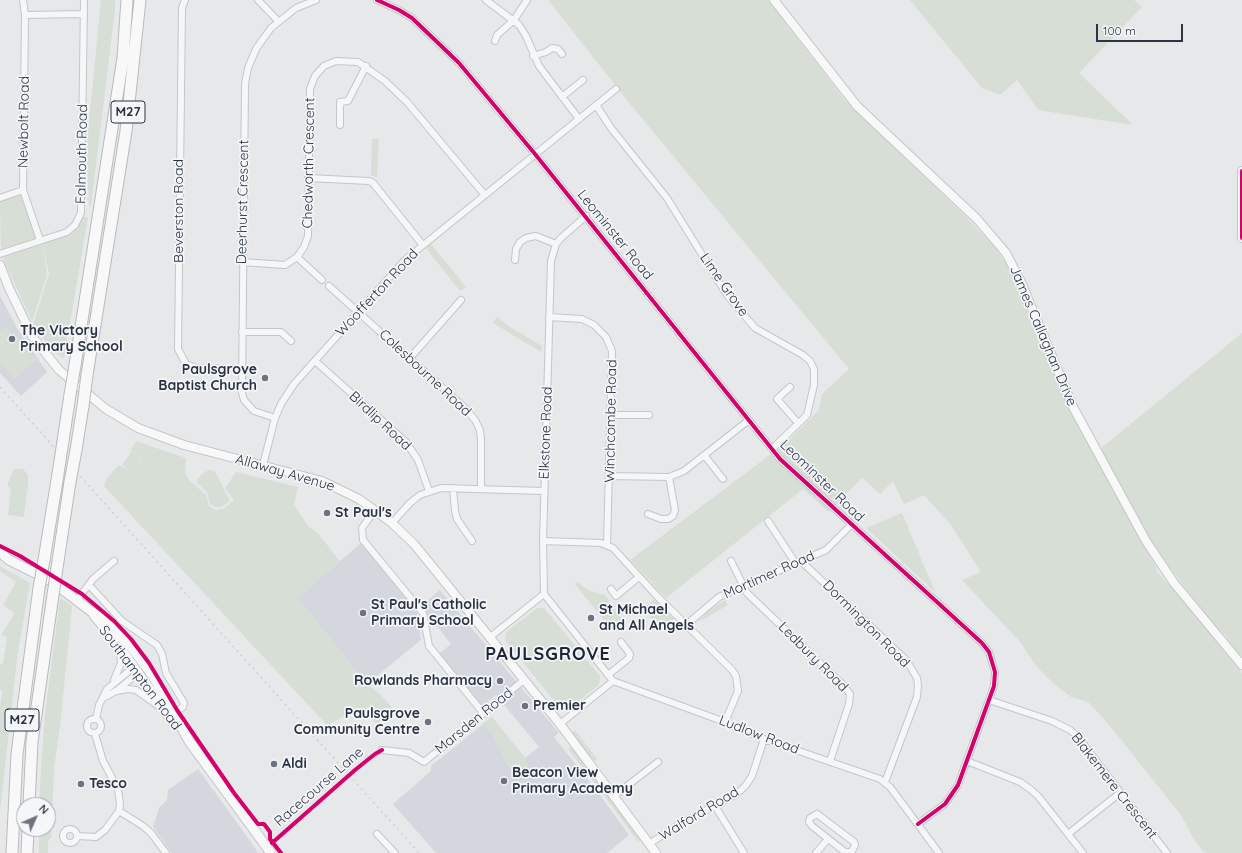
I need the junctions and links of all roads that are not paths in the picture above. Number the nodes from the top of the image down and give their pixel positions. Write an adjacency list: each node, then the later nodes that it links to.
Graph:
1 (23, 0): 13 (street, Newbolt Road)
2 (84, 0): 12 (street, Falmouth Road)
3 (127, 0): 128 (highway, M27, bridge)
4 (140, 0): 117 (highway, M27, bridge)
5 (185, 0): 51 (street, Beverston Road)
6 (258, 0): 15 (street)
7 (316, 0): 15 (street, Deerhurst Crescent)
8 (377, 0): 26 (street)
9 (486, 0): 14 (street)
10 (527, 0): 14 (street)
11 (774, 0): 93 (street, James Callaghan Drive)
12 (84, 14): 13 (street); 34 (street, Falmouth Road)
13 (25, 15): 29 (street, Newbolt Road)
14 (514, 20): 16 (street); 18 (street)
15 (278, 21): 40 (street, Deerhurst Crescent)
16 (495, 41)
17 (562, 54): 18 (street)
18 (534, 56): 22 (street)
19 (366, 66): 25 (street); 28 (street, Chedworth Crescent); 30 (street, Chedworth Crescent)
20 (583, 80): 22 (street)
21 (616, 88): 23 (street, Woofferton Road)
22 (562, 97): 24 (street)
23 (596, 105): 24 (street, Woofferton Road); 57 (street, Lime Grove)
24 (579, 119): 26 (street, Woofferton Road)
25 (340, 125)
26 (535, 154): 30 (street, Woofferton Road); 32 (street, Leominster Road)
27 (1242, 171): 33 (street)
28 (308, 178): 35 (street); 38 (street, Chedworth Crescent)
29 (23, 190): 31 (street); 34 (street, Newbolt Road)
30 (484, 194): 35 (street, Woofferton Road)
31 (0, 198)
32 (586, 216): 36 (street, Elkstone Road); 56 (street, Leominster Road)
33 (1242, 238)
34 (40, 240): 37 (street, Falmouth Road)
35 (422, 244): 45 (street, Woofferton Road)
36 (556, 244): 39 (street); 46 (street, Elkstone Road)
37 (0, 254)
38 (297, 258): 40 (street); 42 (street)
39 (515, 260)
40 (242, 262): 47 (street, Deerhurst Crescent)
41 (0, 264): 60 (street, Allaway Avenue)
42 (322, 280)
43 (329, 286): 45 (street, Colesbourne Road)
44 (461, 300): 49 (street)
45 (358, 312): 49 (street, Colesbourne Road); 50 (street, Woofferton Road)
46 (549, 317): 53 (street, Winchcombe Road); 67 (street, Elkstone Road)
47 (242, 332): 48 (street); 51 (street, Deerhurst Crescent)
48 (291, 341)
49 (410, 358): 65 (street, Colesbourne Road)
50 (315, 361): 55 (street, Woofferton Road); 66 (street, Birdlip Road)
51 (241, 369): 55 (street, Deerhurst Crescent)
52 (790, 387): 57 (street)
53 (612, 415): 54 (street); 61 (street, Winchcombe Road)
54 (649, 415)
55 (275, 418): 60 (street, Woofferton Road)
56 (749, 420): 58 (street, Leominster Road); 59 (street)
57 (798, 423): 58 (street, Lime Grove)
58 (772, 448): 72 (street, Leominster Road)
59 (705, 456): 62 (street); 63 (street)
60 (263, 465): 68 (street, Allaway Avenue)
61 (609, 476): 62 (street); 75 (street, Winchcombe Road)
62 (669, 477): 69 (street)
63 (723, 479)
64 (453, 488): 65 (street); 66 (street); 73 (street)
65 (481, 489): 67 (street)
66 (429, 491): 71 (street)
67 (544, 491): 74 (street, Elkstone Road)
68 (375, 510): 71 (street, Allaway Avenue); 103 (street)
69 (648, 514)
70 (768, 521): 80 (street, Dormington Road)
71 (392, 523): 90 (street, Allaway Avenue)
72 (851, 525): 80 (street, Mortimer Road); 102 (street, Leominster Road)
73 (472, 541)
74 (543, 541): 75 (street); 85 (street, Elkstone Road)
75 (607, 545): 81 (street)
76 (0, 552): 77 (main road, Southampton Road)
77 (5, 560): 86 (main road, Southampton Road)
78 (114, 561): 82 (street)
79 (731, 561): 83 (street)
80 (799, 563): 83 (street, Mortimer Road); 114 (street, Dormington Road)
81 (639, 577): 84 (street); 89 (street)
82 (89, 585): 86 (street); 104 (street)
83 (745, 587): 89 (street, Mortimer Road); 111 (street, Ledbury Road)
84 (611, 589)
85 (544, 594): 90 (street); 96 (street)
86 (77, 600): 87 (main road, Southampton Road)
87 (92, 612): 88 (main road, Southampton Road); 92 (main road, Southampton Road)
88 (110, 624): 94 (main road); 95 (main road, Southampton Road)
89 (686, 625): 106 (street)
90 (489, 638): 97 (street, Allaway Avenue)
91 (621, 642): 96 (street)
92 (119, 646): 94 (main road, Southampton Road); 99 (street)
93 (1242, 665)
94 (137, 669): 95 (main road); 99 (street); 100 (street); 104 (main road, Southampton Road)
95 (148, 669): 104 (main road, Southampton Road)
96 (608, 675): 98 (street)
97 (524, 680): 103 (street, Marsden Road); 107 (street, Allaway Avenue)
98 (613, 681): 106 (street, Ludlow Road); 107 (street)
99 (111, 685): 101 (street)
100 (116, 691): 101 (street); 104 (street)
101 (103, 698): 105 (street)
102 (989, 700): 113 (street, Leominster Road); 115 (street, Blakemere Crescent)
103 (484, 714): 110 (street, Marsden Road)
104 (170, 715): 132 (main road, Southampton Road)
105 (96, 719): 108 (street); 108 (street)
106 (725, 722): 109 (street, Ludlow Road)
107 (560, 724): 116 (street, Allaway Avenue)
108 (95, 734): 119 (street)
109 (764, 739): 111 (street, Ludlow Road); 118 (street, Walford Road)
110 (382, 750)
111 (830, 761): 114 (street, Ludlow Road)
112 (658, 762): 116 (street)
113 (967, 762): 120 (street, Leominster Road); 122 (street)
114 (885, 782): 120 (street, Ludlow Road)
115 (1120, 793): 122 (street); 139 (street, Blakemere Crescent)
116 (614, 796): 127 (street, Allaway Avenue)
117 (30, 797)
118 (715, 806): 127 (street, Walford Road); 135 (street)
119 (118, 811): 123 (street); 131 (street)
120 (918, 824): 137 (street, Ludlow Road)
121 (377, 834): 133 (street)
122 (1068, 834): 138 (street)
123 (77, 836)
124 (28, 837): 129 (highway)
125 (32, 837): 130 (highway)
126 (828, 839): 126 (street); 136 (street)
127 (650, 844): 134 (street, Allaway Avenue)
128 (12, 853)
129 (27, 853)
130 (32, 853)
131 (166, 853)
132 (271, 853)
133 (395, 853)
134 (656, 853)
135 (744, 853)
136 (816, 853)
137 (939, 853)
138 (1083, 853)
139 (1168, 853)

